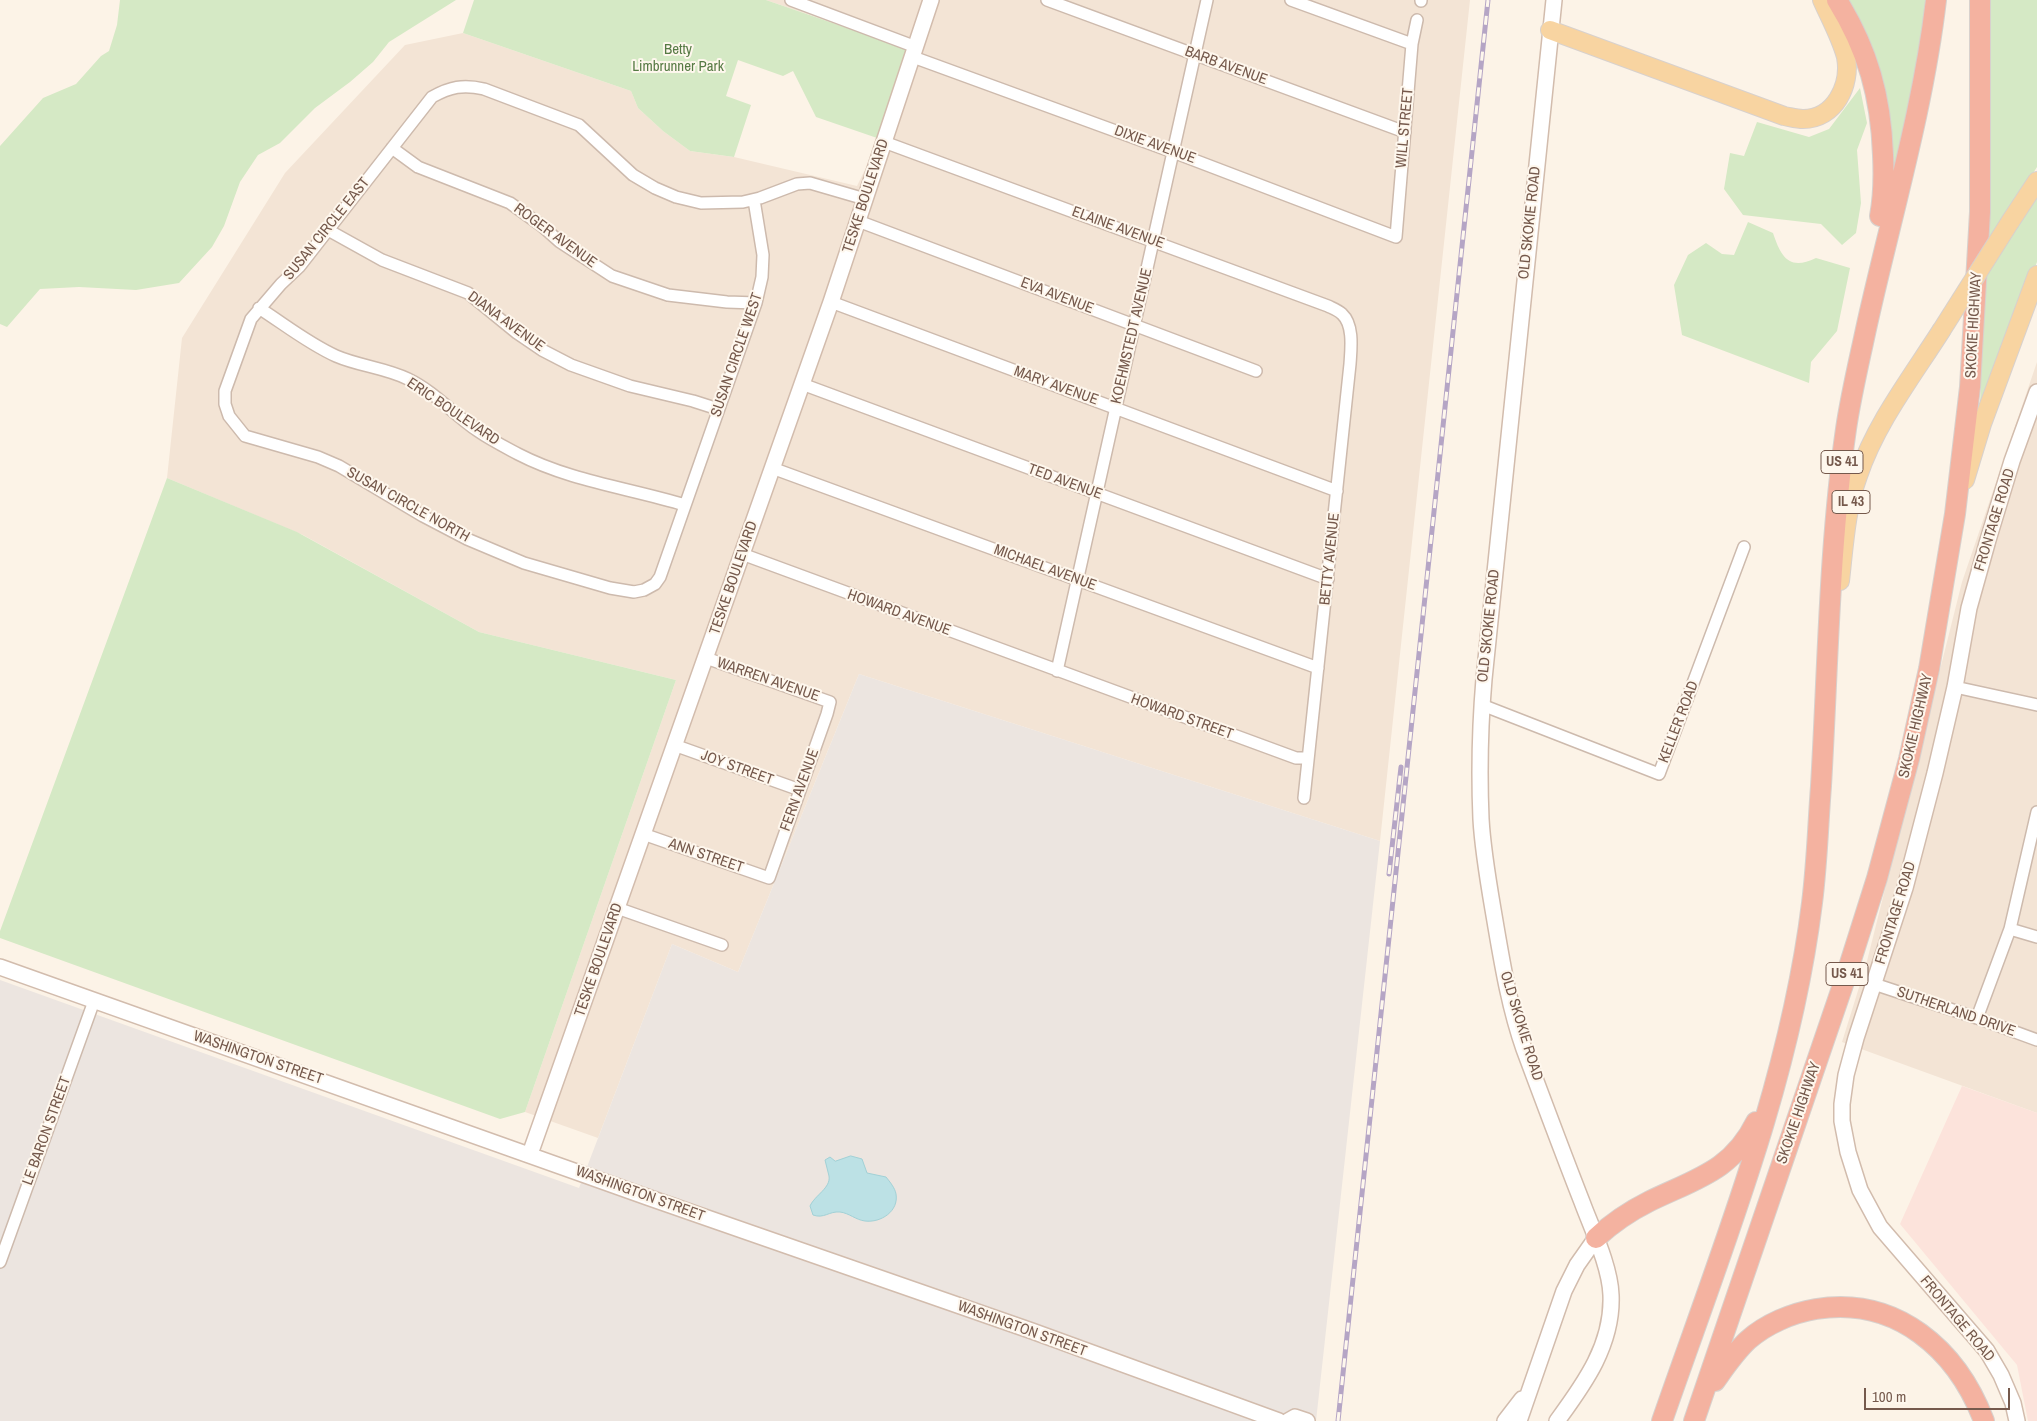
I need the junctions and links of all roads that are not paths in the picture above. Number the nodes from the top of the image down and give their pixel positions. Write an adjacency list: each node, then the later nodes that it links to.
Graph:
1 (791, 0): 14 (street, DIXIE AVENUE)
2 (931, 0): 14 (street, TESKE BOULEVARD)
3 (1047, 0): 15 (street, BARB AVENUE)
4 (1207, 0): 15 (street, KOEHMSTEDT AVENUE)
5 (1291, 0): 13 (street)
6 (1554, 0): 12 (street, OLD SKOKIE ROAD)
7 (1822, 0): 12 (main road)
8 (1837, 0): 38 (highway)
9 (1936, 0): 38 (highway, SKOKIE HIGHWAY / US 41)
10 (1980, 0): 43 (highway, SKOKIE HIGHWAY / US 41)
11 (1417, 20): 13 (street, WILL STREET)
12 (1550, 30): 54 (street, OLD SKOKIE ROAD)
13 (1412, 44): 16 (street, WILL STREET)
14 (915, 52): 17 (street, TESKE BOULEVARD); 19 (street, DIXIE AVENUE)
15 (1195, 55): 16 (street, BARB AVENUE); 19 (street, KOEHMSTEDT AVENUE)
16 (1405, 132): 25 (street, WILL STREET)
17 (884, 142): 21 (street, TESKE BOULEVARD); 26 (street, ELAINE AVENUE)
18 (392, 148): 22 (street, SUSAN CIRCLE EAST); 24 (street, SUSAN CIRCLE EAST); 29 (street, ROGER AVENUE)
19 (1173, 152): 25 (street, DIXIE AVENUE); 26 (street, KOEHMSTEDT AVENUE)
20 (2037, 181): 52 (main road, IL 43, bridge)
21 (865, 199): 22 (street, SUSAN CIRCLE EAST); 23 (street, TESKE BOULEVARD)
22 (754, 200): 29 (street, SUSAN CIRCLE WEST)
23 (858, 220): 28 (street, TESKE BOULEVARD); 32 (street, EVA AVENUE)
24 (328, 230): 30 (street, SUSAN CIRCLE EAST); 36 (street, DIANA AVENUE)
25 (1396, 237)
26 (1153, 241): 31 (street, ELAINE AVENUE); 32 (street, KOEHMSTEDT AVENUE)
27 (2037, 275): 43 (main road)
28 (831, 302): 34 (street, TESKE BOULEVARD); 37 (street, MARY AVENUE)
29 (756, 303): 36 (street, SUSAN CIRCLE WEST)
30 (259, 308): 42 (street, ERIC BOULEVARD); 42 (street, SUSAN CIRCLE NORTH)
31 (1347, 322): 40 (street, BETTY AVENUE)
32 (1135, 325): 33 (street, EVA AVENUE); 37 (street, KOEHMSTEDT AVENUE)
33 (1256, 372)
34 (802, 384): 39 (street, TESKE BOULEVARD); 41 (street, TED AVENUE)
35 (2037, 392): 51 (street, FRONTAGE ROAD)
36 (718, 409): 42 (street, SUSAN CIRCLE WEST)
37 (1116, 409): 40 (street, MARY AVENUE); 41 (street, KOEHMSTEDT AVENUE)
38 (1846, 428): 52 (highway, SKOKIE HIGHWAY / US 41)
39 (772, 468): 45 (street, TESKE BOULEVARD); 47 (street, MICHAEL AVENUE)
40 (1337, 490): 46 (street, BETTY AVENUE)
41 (1097, 494): 46 (street, TED AVENUE); 47 (street, KOEHMSTEDT AVENUE)
42 (685, 505)
43 (1955, 514): 82 (highway, SKOKIE HIGHWAY / US 41)
44 (1744, 547): 54 (street, KELLER ROAD)
45 (742, 554): 48 (street, TESKE BOULEVARD); 50 (street, HOWARD AVENUE)
46 (1328, 579): 49 (street, BETTY AVENUE)
47 (1078, 580): 49 (street, MICHAEL AVENUE); 50 (street, KOEHMSTEDT AVENUE)
48 (706, 658): 53 (street, WARREN AVENUE); 56 (street, TESKE BOULEVARD)
49 (1318, 668): 57 (street, BETTY AVENUE)
50 (1057, 671): 57 (street, HOWARD STREET)
51 (1955, 687): 55 (street); 68 (street, FRONTAGE ROAD)
52 (1826, 694): 70 (highway, SKOKIE HIGHWAY / US 41)
53 (830, 702): 58 (street, FERN AVENUE)
54 (1482, 705): 74 (street, OLD SKOKIE ROAD)
55 (2037, 705)
56 (674, 745): 58 (street, JOY STREET); 61 (street, TESKE BOULEVARD)
57 (1308, 758): 59 (street, BETTY AVENUE)
58 (800, 790): 62 (street, FERN AVENUE)
59 (1304, 798)
60 (2037, 812): 64 (street)
61 (643, 834): 62 (street, ANN STREET); 63 (street, TESKE BOULEVARD)
62 (769, 878)
63 (617, 908): 66 (street); 73 (street, TESKE BOULEVARD)
64 (2010, 929): 65 (street); 71 (street)
65 (2037, 938)
66 (722, 945)
67 (0, 967): 69 (street, WASHINGTON STREET)
68 (1874, 984): 71 (street, SUTHERLAND DRIVE); 84 (street, FRONTAGE ROAD)
69 (94, 1001): 73 (street, WASHINGTON STREET); 75 (street, LE BARON STREET)
70 (1796, 1002): 74 (highway); 81 (highway, SKOKIE HIGHWAY / US 41)
71 (1977, 1018): 72 (street, SUTHERLAND DRIVE)
72 (2037, 1040)
73 (530, 1154): 77 (street, WASHINGTON STREET)
74 (1596, 1238): 76 (street); 80 (street, OLD SKOKIE ROAD)
75 (0, 1262)
76 (1529, 1390): 78 (street); 79 (street)
77 (1279, 1421)
78 (1505, 1421)
79 (1520, 1421)
80 (1557, 1421)
81 (1662, 1421)
82 (1694, 1421): 83 (highway)
83 (1984, 1421)
84 (2017, 1421)

